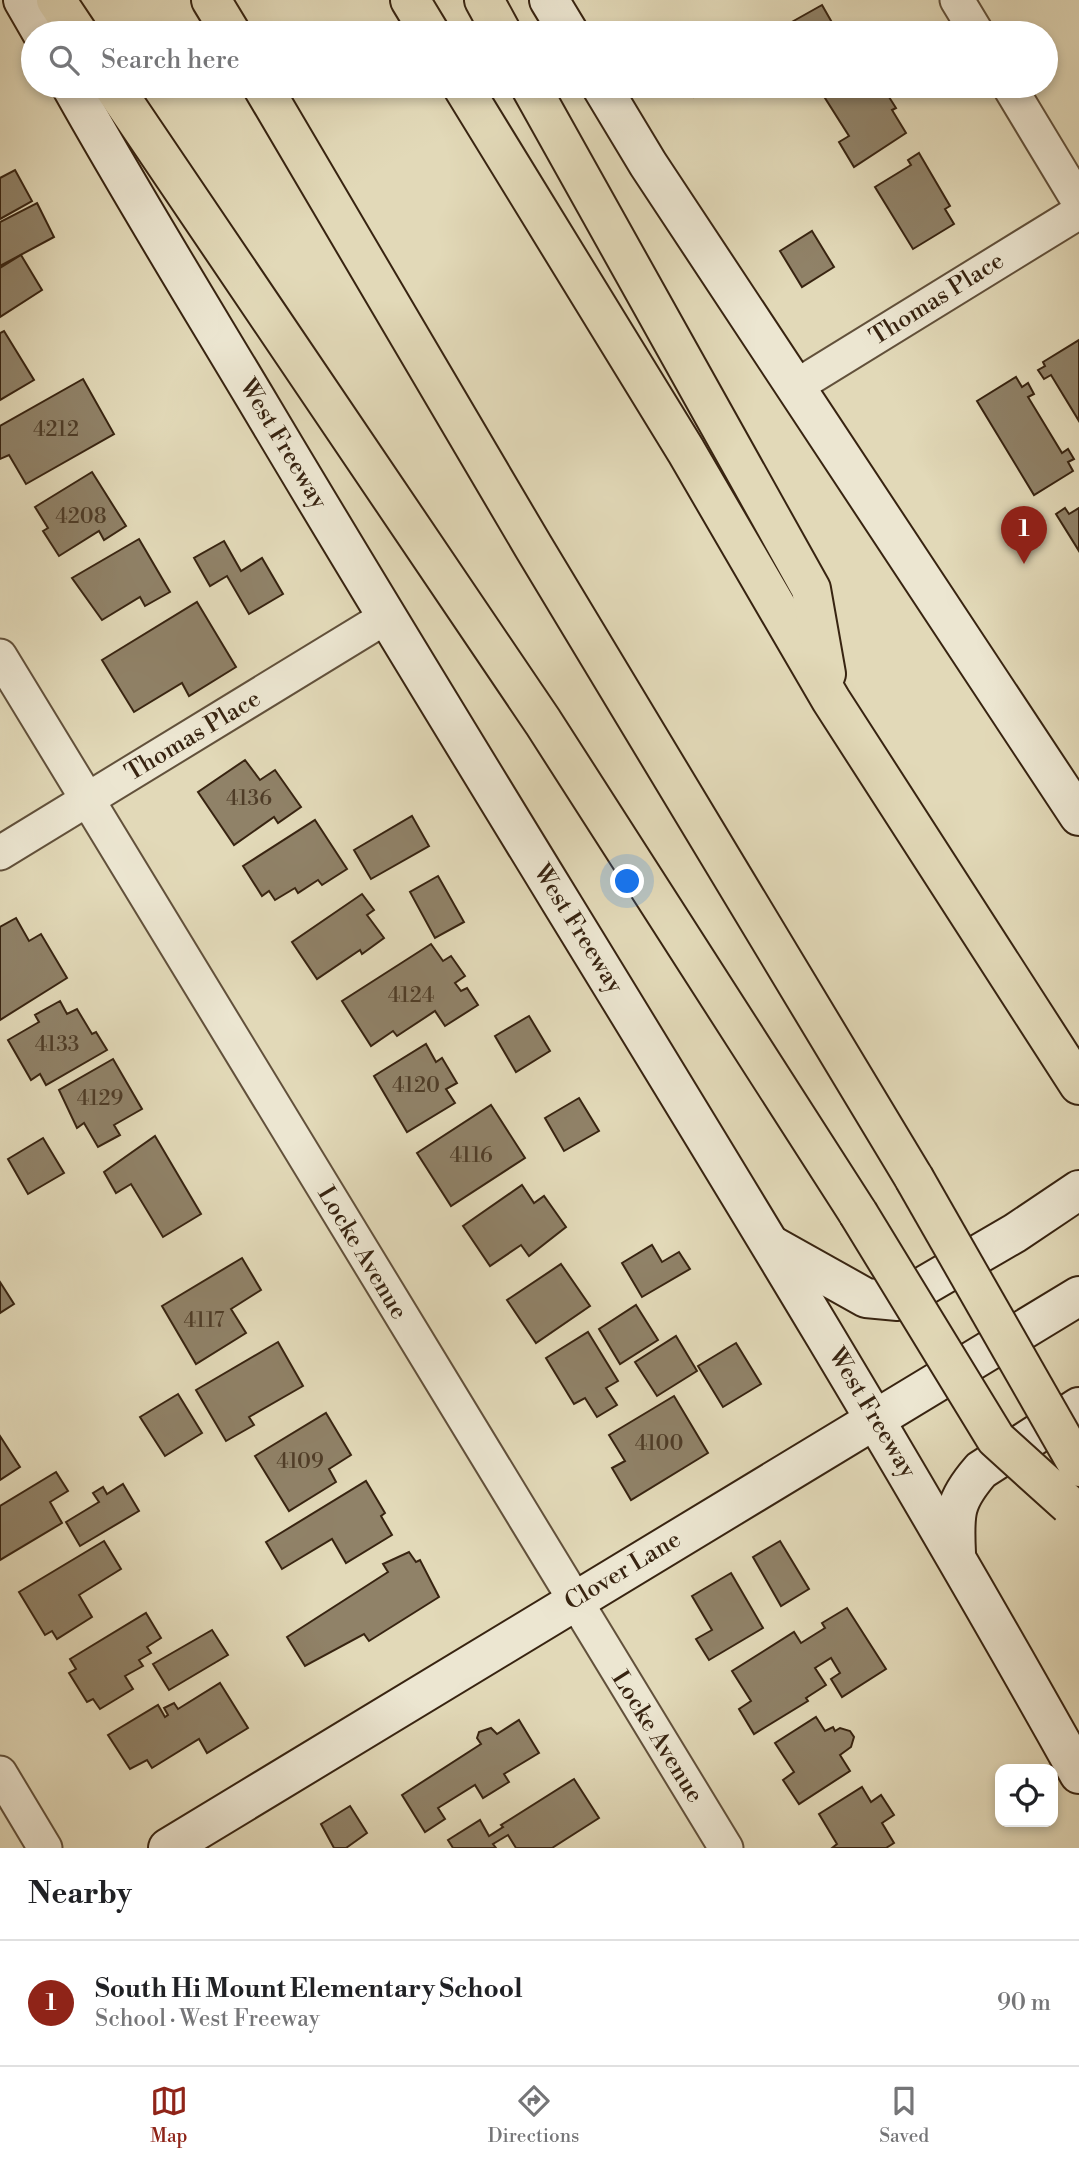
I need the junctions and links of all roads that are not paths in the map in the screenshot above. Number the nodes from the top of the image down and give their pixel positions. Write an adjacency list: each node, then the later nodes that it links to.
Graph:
1 (23, 0): 8 (main road)
2 (56, 0): 9 (highway)
3 (211, 0): 10 (highway)
4 (410, 0): 11 (highway)
5 (484, 0): 12 (highway)
6 (549, 0): 13 (main road)
7 (957, 0): 14 (street)
8 (35, 21)
9 (70, 21)
10 (224, 21)
11 (423, 21)
12 (495, 21)
13 (562, 21)
14 (970, 21)
15 (78, 98): 25 (main road, West Freeway)
16 (121, 98): 38 (highway, bridge)
17 (269, 98): 37 (highway, bridge)
18 (469, 98): 27 (highway)
19 (537, 98): 27 (highway)
20 (608, 98): 24 (main road)
21 (1016, 98): 22 (street)
22 (1079, 202)
23 (1079, 212): 24 (street, Thomas Place)
24 (795, 387): 29 (main road)
25 (386, 617): 28 (street, Thomas Place); 33 (main road, West Freeway)
26 (0, 656): 28 (street, Locke Avenue)
27 (831, 701): 31 (highway)
28 (88, 800): 30 (street, Thomas Place); 40 (street, Locke Avenue)
29 (1079, 816)
30 (0, 853)
31 (1079, 1085)
32 (1079, 1190): 33 (main road)
33 (773, 1246): 36 (main road, West Freeway)
34 (1079, 1296): 36 (main road, Clover Lane)
35 (1079, 1407): 39 (main road)
36 (877, 1420): 39 (main road, West Freeway); 40 (main road, Clover Lane)
37 (1079, 1467)
38 (1074, 1510)
39 (956, 1554): 42 (main road, West Freeway)
40 (573, 1600): 44 (main road, Clover Lane); 45 (street, Locke Avenue)
41 (0, 1773): 43 (street)
42 (1079, 1774)
43 (45, 1848)
44 (168, 1848)
45 (726, 1848)

